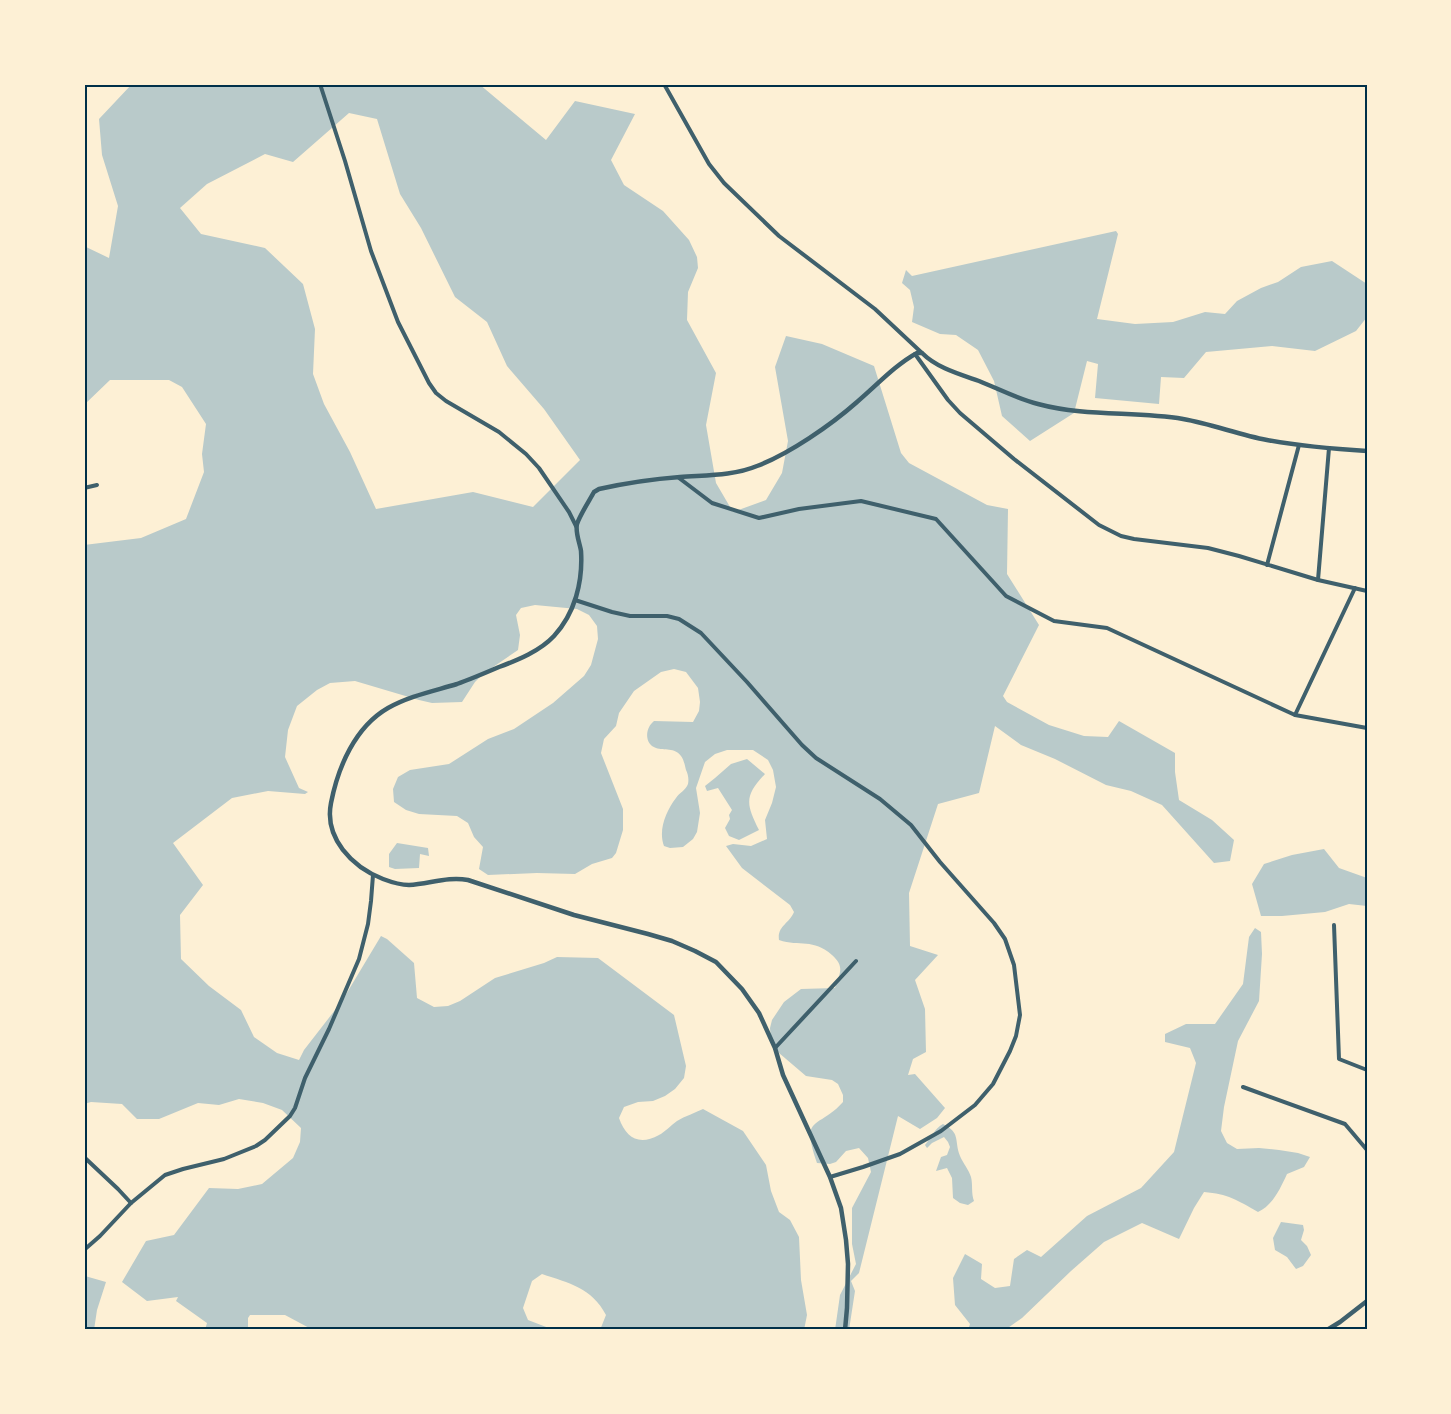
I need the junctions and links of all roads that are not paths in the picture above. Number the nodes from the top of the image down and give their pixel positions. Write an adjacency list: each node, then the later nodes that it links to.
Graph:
1 (320, 84): 11 (street)
2 (664, 84): 3 (street)
3 (922, 352): 4 (street); 5 (street)
4 (915, 354): 8 (street); 12 (street)
5 (1299, 445): 6 (street); 12 (street)
6 (1329, 448): 7 (street); 13 (street)
7 (1367, 451)
8 (678, 477): 11 (street); 17 (street)
9 (97, 485): 10 (street)
10 (84, 488)
11 (576, 526): 16 (street)
12 (1267, 565): 13 (street)
13 (1318, 580): 14 (street)
14 (1355, 588): 15 (street); 17 (street)
15 (1367, 591)
16 (575, 600): 19 (street); 27 (street)
17 (1295, 715): 18 (street)
18 (1367, 728)
19 (373, 875): 22 (street); 28 (street)
20 (1334, 925): 23 (street)
21 (856, 961): 22 (street)
22 (775, 1048): 27 (street)
23 (1367, 1070)
24 (1243, 1087): 25 (street)
25 (1367, 1149)
26 (84, 1157): 28 (street)
27 (830, 1177): 31 (street)
28 (131, 1203): 29 (street)
29 (84, 1250)
30 (1367, 1301): 32 (street)
31 (844, 1330)
32 (1327, 1330)

